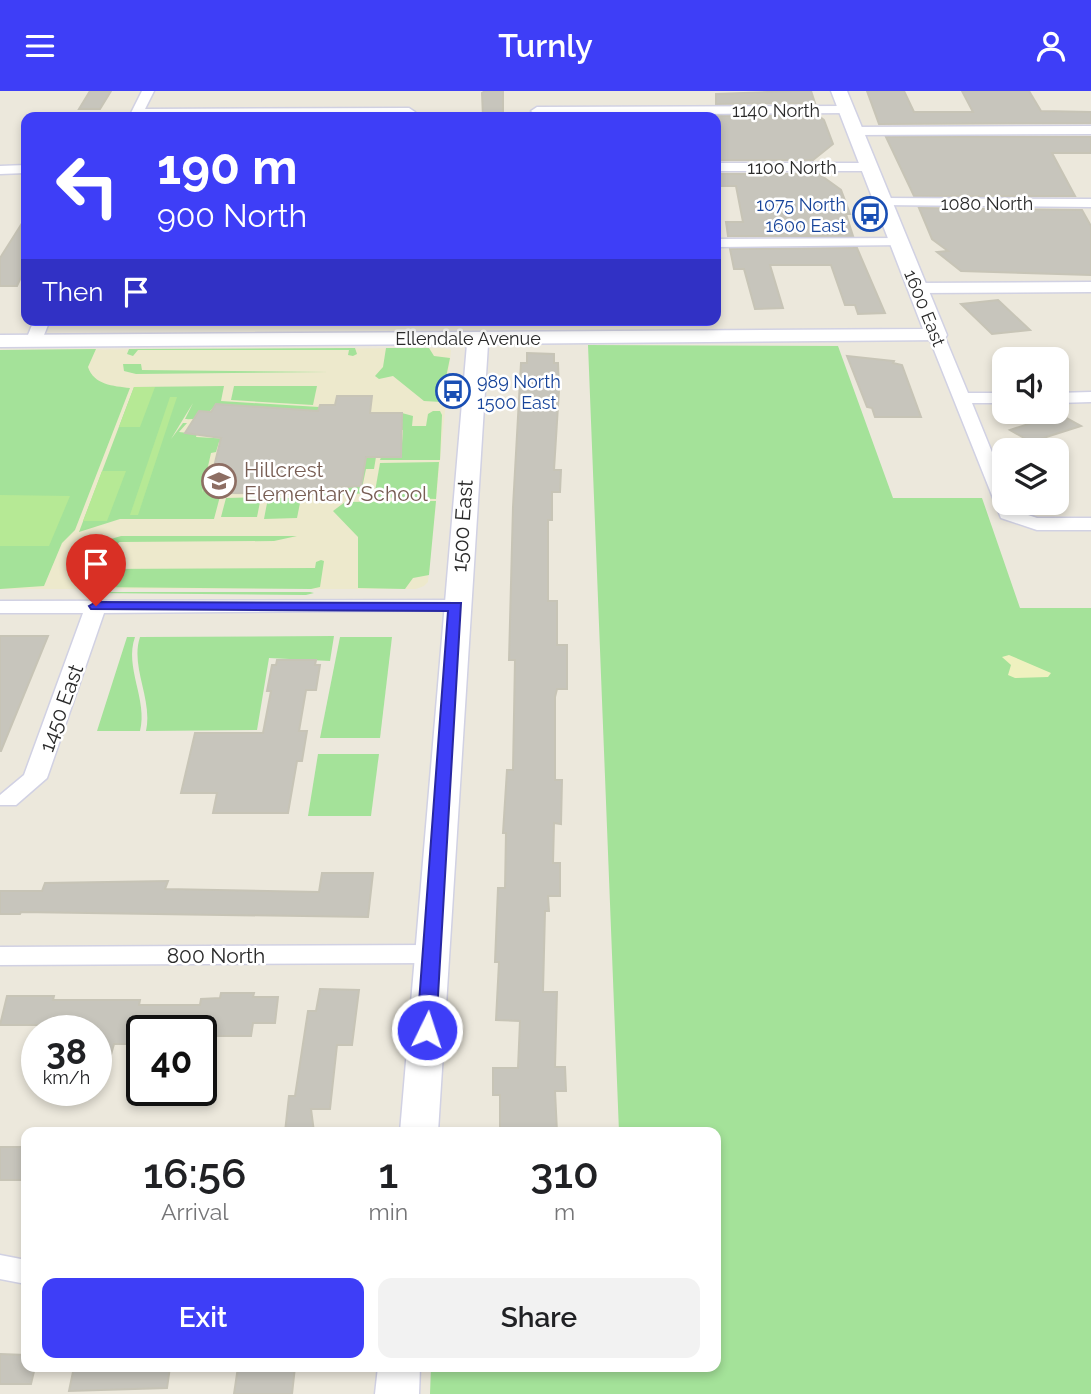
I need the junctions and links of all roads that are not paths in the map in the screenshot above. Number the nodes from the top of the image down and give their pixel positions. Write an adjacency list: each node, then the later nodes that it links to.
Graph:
1 (148, 91): 5 (street)
2 (839, 91): 4 (street, 1600 East)
3 (537, 110): 4 (street, 1140 North)
4 (846, 110): 7 (street, 1600 East)
5 (138, 112)
6 (1091, 130): 7 (street)
7 (855, 131): 9 (street, 1600 East)
8 (721, 167): 9 (street, 1100 North)
9 (869, 167): 12 (street, 1600 East)
10 (21, 169): 11 (street)
11 (0, 170)
12 (883, 202): 13 (street, 1080 North); 14 (street, 1600 East)
13 (1091, 203)
14 (899, 242): 15 (street); 17 (street, 1600 East)
15 (721, 243)
16 (1091, 287): 17 (street)
17 (917, 288): 19 (street, 1600 East)
18 (38, 330): 20 (street, Ellendale Avenue); 21 (street, Ellendale Avenue)
19 (936, 335): 20 (street, Ellendale Avenue); 23 (street, 1600 East)
20 (478, 338): 28 (street, 1500 East)
21 (0, 341)
22 (1091, 397): 25 (street)
23 (960, 398): 24 (street); 26 (street, 1600 East)
24 (992, 398)
25 (1069, 398)
26 (1091, 524)
27 (96, 606): 28 (street); 29 (street); 30 (street, 1450 East)
28 (456, 606): 31 (street, 1500 East)
29 (0, 607)
30 (8, 800)
31 (433, 954): 32 (street, 800 North); 33 (street, 1500 East)
32 (0, 956)
33 (419, 1127)
34 (0, 1267): 35 (street)
35 (21, 1271)
36 (399, 1372): 37 (street)
37 (397, 1394)

